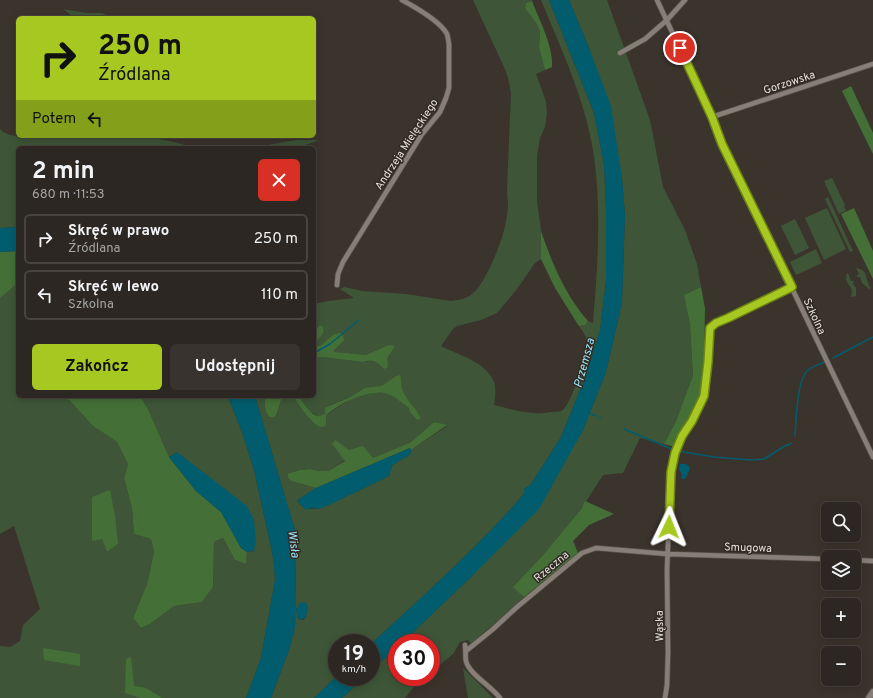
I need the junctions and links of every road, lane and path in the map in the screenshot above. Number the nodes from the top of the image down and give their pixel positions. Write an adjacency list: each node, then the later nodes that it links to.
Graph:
1 (402, 0): 8 (street, Andrzeja Mielęckiego)
2 (657, 0): 4 (street, Szkolna)
3 (685, 0): 4 (street)
4 (667, 20): 5 (street); 7 (street, Szkolna)
5 (620, 53)
6 (873, 64): 7 (street, Gorzowska)
7 (712, 117): 9 (street, Szkolna)
8 (337, 285)
9 (792, 287): 10 (street, Szkolna); 11 (street, Wąska)
10 (873, 457)
11 (668, 554): 12 (street, Smugowa); 16 (street, Rzeczna); 19 (street, Wąska)
12 (821, 559)
13 (861, 560): 14 (street)
14 (873, 561)
15 (465, 645): 16 (street)
16 (466, 651): 18 (street)
17 (873, 692): 20 (street)
18 (500, 698)
19 (665, 698)
20 (869, 698)

